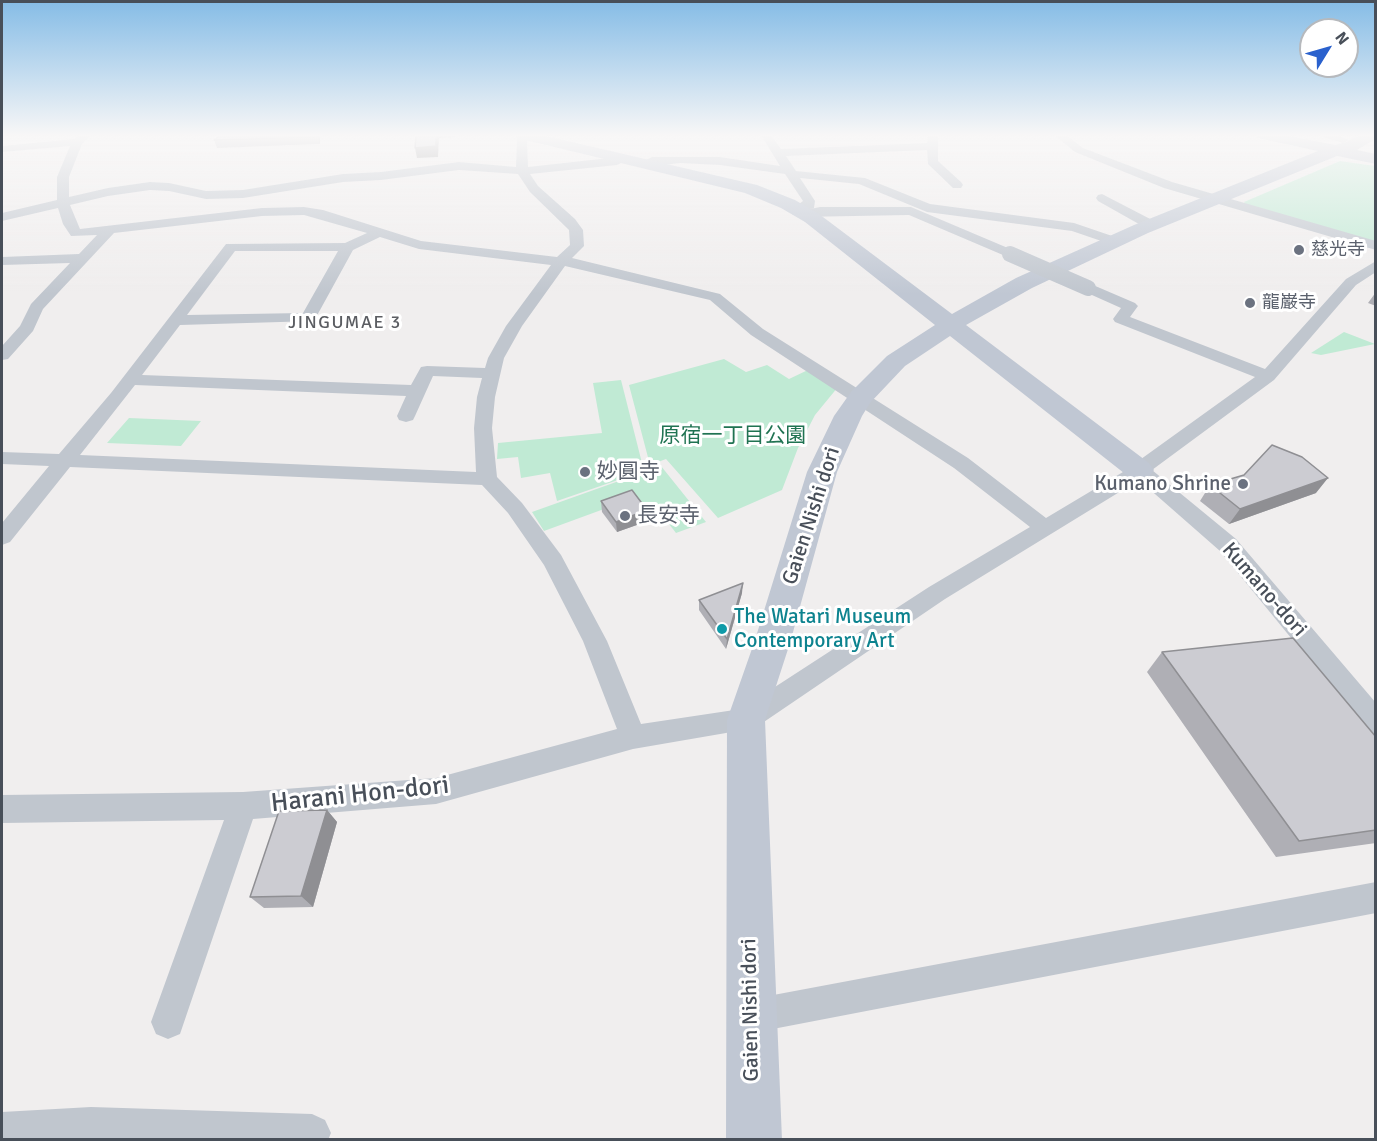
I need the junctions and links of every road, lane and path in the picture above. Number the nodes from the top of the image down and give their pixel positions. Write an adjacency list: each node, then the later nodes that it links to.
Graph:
1 (63, 188): 13 (street)
2 (134, 188): 13 (street)
3 (175, 188): 4 (street)
4 (279, 188)
5 (533, 188): 26 (street)
6 (748, 188): 14 (main road)
7 (801, 188): 14 (street)
8 (879, 188): 15 (street)
9 (1179, 188): 12 (street)
10 (1238, 188): 12 (main road, Gaien Nishi dori)
11 (1102, 198): 18 (street)
12 (1215, 199): 18 (main road, Gaien Nishi dori); 22 (street)
13 (63, 202): 16 (street); 19 (street)
14 (802, 211): 17 (street); 29 (main road)
15 (975, 215): 17 (street); 21 (street)
16 (2, 217)
17 (945, 225): 33 (street, bridge)
18 (1151, 225): 21 (main road, Gaien Nishi dori)
19 (110, 229): 20 (street); 24 (street)
20 (378, 233): 23 (street); 26 (street)
21 (1113, 241): 29 (main road, Gaien Nishi dori)
22 (1376, 246)
23 (347, 247): 28 (street); 28 (street)
24 (80, 258): 25 (street); 30 (street)
25 (2, 261)
26 (561, 261): 34 (street); 37 (street)
27 (1376, 265): 33 (street)
28 (177, 320): 35 (street)
29 (949, 325): 37 (main road, Gaien Nishi dori); 41 (main road)
30 (27, 328): 31 (street); 32 (street)
31 (2, 329)
32 (2, 355)
33 (1274, 370): 41 (street)
34 (491, 373): 36 (street); 42 (street)
35 (129, 380): 36 (street); 40 (street)
36 (416, 391): 38 (street)
37 (860, 398): 43 (street); 45 (main road, Gaien Nishi dori)
38 (406, 416)
39 (2, 458): 40 (street)
40 (65, 461): 42 (street); 44 (street)
41 (1139, 470): 43 (street); 46 (street, Kumano-dori)
42 (488, 479): 47 (street)
43 (1046, 528): 45 (street)
44 (2, 537)
45 (746, 720): 47 (street, Harani Hon-dori); 51 (main road, Gaien Nishi dori)
46 (1376, 723)
47 (633, 736): 48 (street, Harani Hon-dori)
48 (243, 806): 49 (street, Harani Hon-dori); 52 (street)
49 (2, 809)
50 (1376, 897): 51 (street)
51 (752, 1016): 55 (main road, Gaien Nishi dori)
52 (168, 1022)
53 (2, 1131): 54 (street)
54 (312, 1133)
55 (754, 1140)

